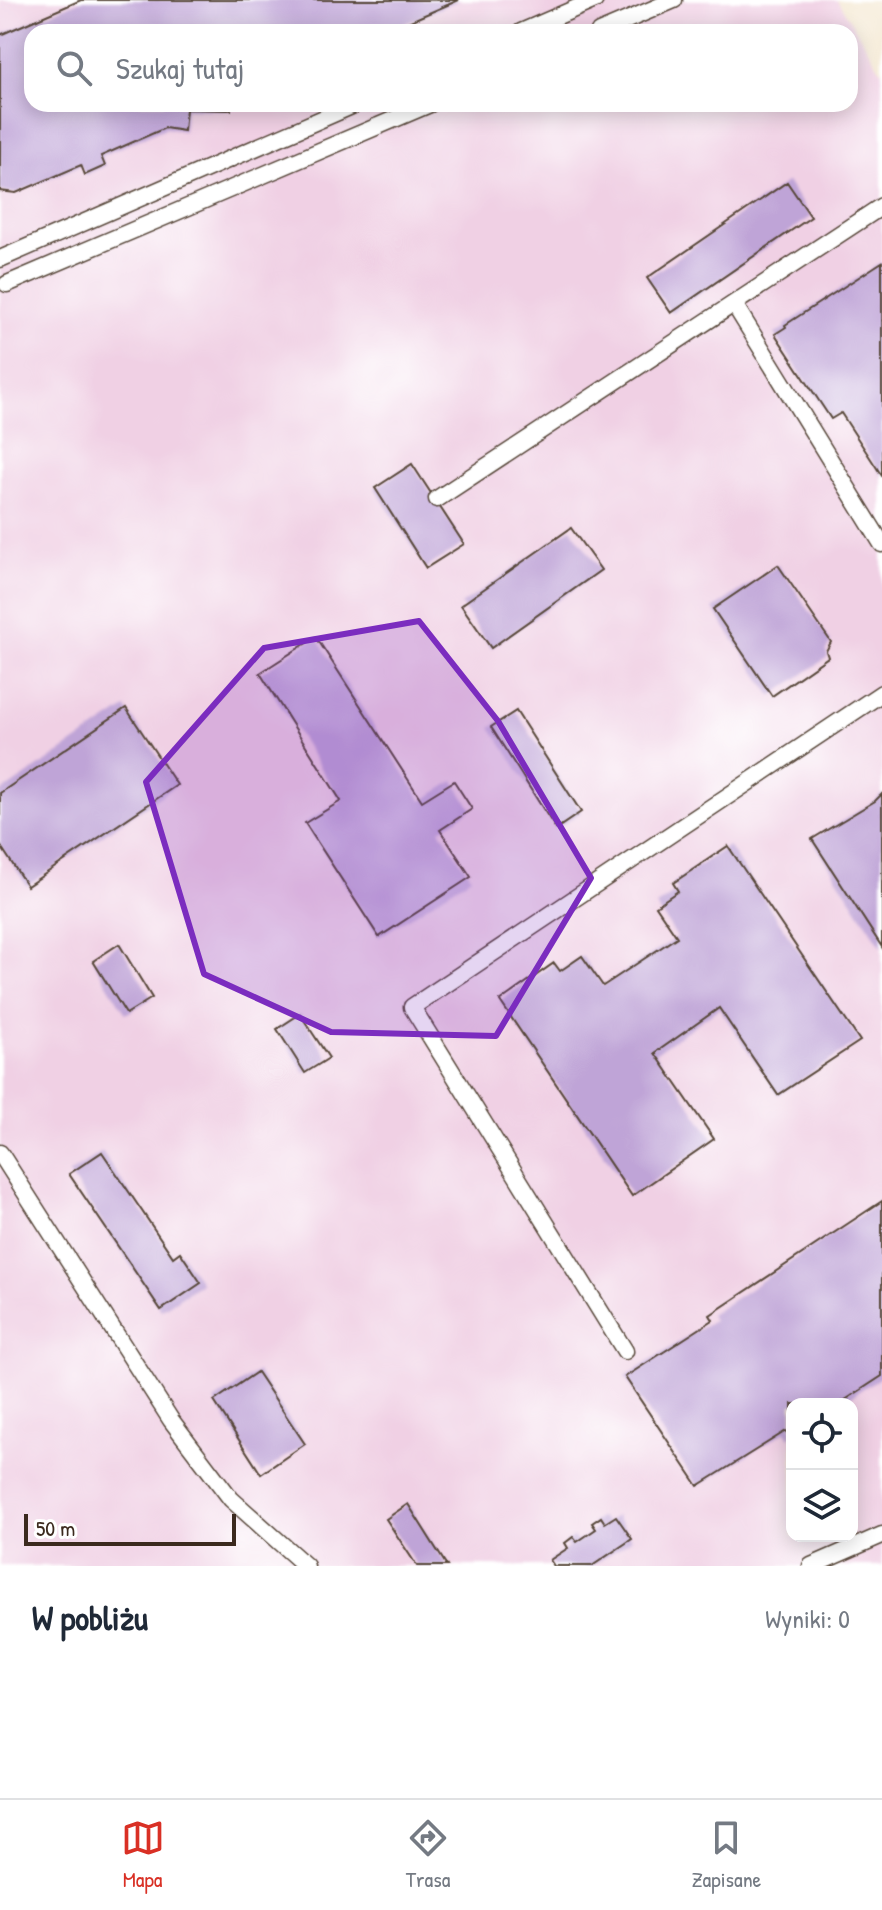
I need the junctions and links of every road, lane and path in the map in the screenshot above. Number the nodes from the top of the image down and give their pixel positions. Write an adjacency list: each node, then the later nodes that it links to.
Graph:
1 (595, 0): 3 (lane)
2 (674, 0): 4 (lane)
3 (540, 24)
4 (618, 24)
5 (338, 112): 8 (lane)
6 (411, 112): 9 (lane)
7 (882, 206): 10 (lane)
8 (0, 259)
9 (7, 284)
10 (734, 304): 11 (lane); 12 (lane)
11 (437, 499)
12 (882, 544)
13 (882, 693): 15 (lane)
14 (0, 1153): 17 (lane)
15 (625, 1351)
16 (882, 1535): 18 (lane)
17 (306, 1566)
18 (811, 1566)

